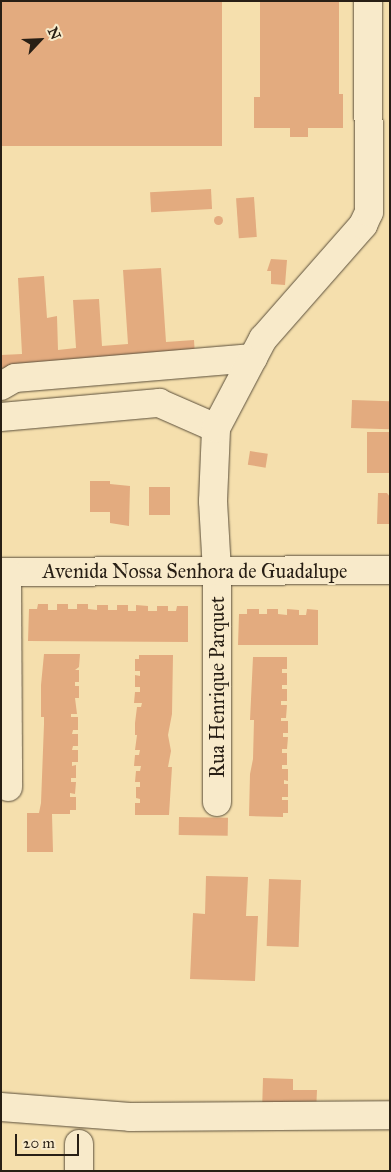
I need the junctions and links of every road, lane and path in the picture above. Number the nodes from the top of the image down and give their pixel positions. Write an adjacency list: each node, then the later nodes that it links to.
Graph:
1 (368, 1): 2 (street)
2 (254, 358): 3 (street); 5 (street)
3 (1, 386)
4 (1, 417): 5 (street)
5 (216, 428): 7 (street, Rua Henrique Parquet)
6 (390, 570): 7 (street, Avenida Nossa Senhora de Guadalupe)
7 (217, 571): 8 (street, Avenida Nossa Senhora de Guadalupe); 10 (street, Rua Henrique Parquet)
8 (4, 572): 9 (street)
9 (8, 787)
10 (217, 802)
11 (1, 1106): 12 (street)
12 (390, 1115)

